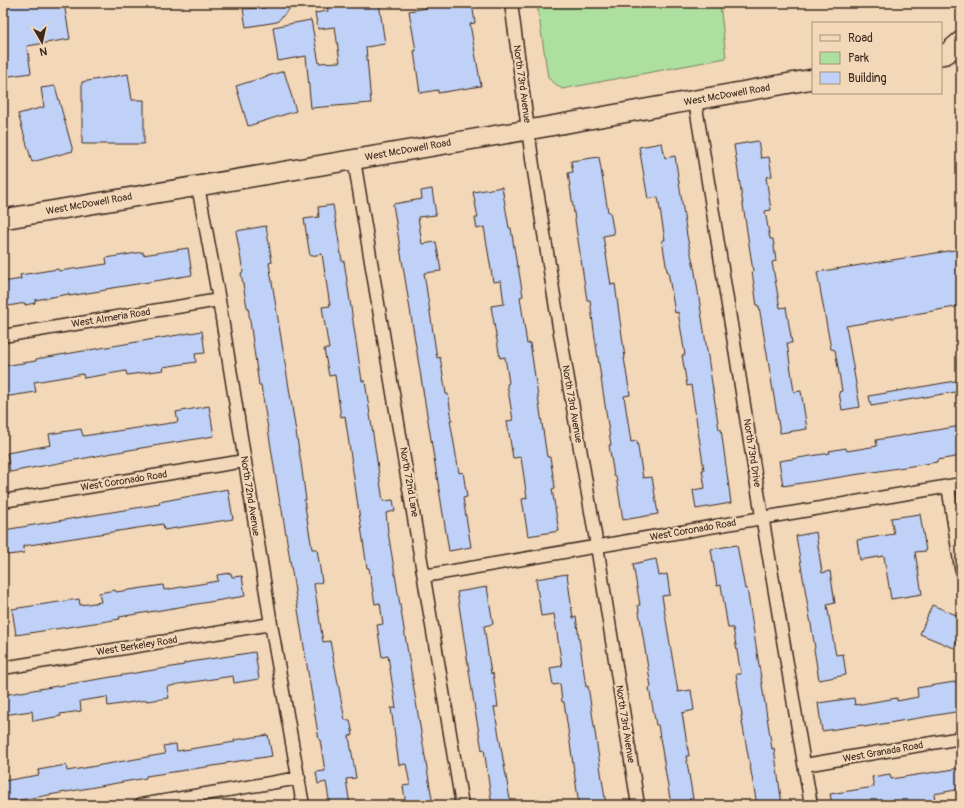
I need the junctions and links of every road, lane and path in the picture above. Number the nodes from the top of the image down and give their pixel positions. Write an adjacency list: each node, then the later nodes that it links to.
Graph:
1 (511, 3): 6 (street, North 73rd Avenue)
2 (961, 41): 3 (main road)
3 (949, 57)
4 (812, 79): 5 (main road, West McDowell Road)
5 (695, 100): 6 (main road, West McDowell Road); 16 (street, North 73rd Drive)
6 (528, 130): 7 (main road, West McDowell Road); 17 (street, North 73rd Avenue)
7 (354, 160): 8 (main road, West McDowell Road); 19 (street, North 72nd Lane)
8 (198, 186): 9 (main road, West McDowell Road); 10 (street, North 72nd Avenue)
9 (3, 219)
10 (219, 300): 11 (street, West Almeria Road); 12 (street, North 72nd Avenue)
11 (3, 336)
12 (244, 461): 15 (street, West Coronado Road); 20 (street, North 72nd Avenue)
13 (961, 484): 14 (street, West Coronado Road)
14 (948, 486): 16 (street, West Coronado Road); 18 (street)
15 (3, 501)
16 (763, 518): 17 (street, West Coronado Road); 23 (street, North 73rd Drive)
17 (597, 546): 19 (street, West Coronado Road); 28 (street, North 73rd Avenue)
18 (961, 568)
19 (424, 576): 27 (street, North 72nd Lane)
20 (270, 624): 21 (street, West Berkeley Road); 24 (street, North 72nd Avenue)
21 (3, 668)
22 (961, 738): 23 (street, West Granada Road)
23 (804, 765): 29 (street, North 73rd Drive)
24 (299, 778): 25 (street); 26 (street, North 72nd Avenue)
25 (141, 805)
26 (303, 805)
27 (462, 805)
28 (638, 805)
29 (811, 805)

